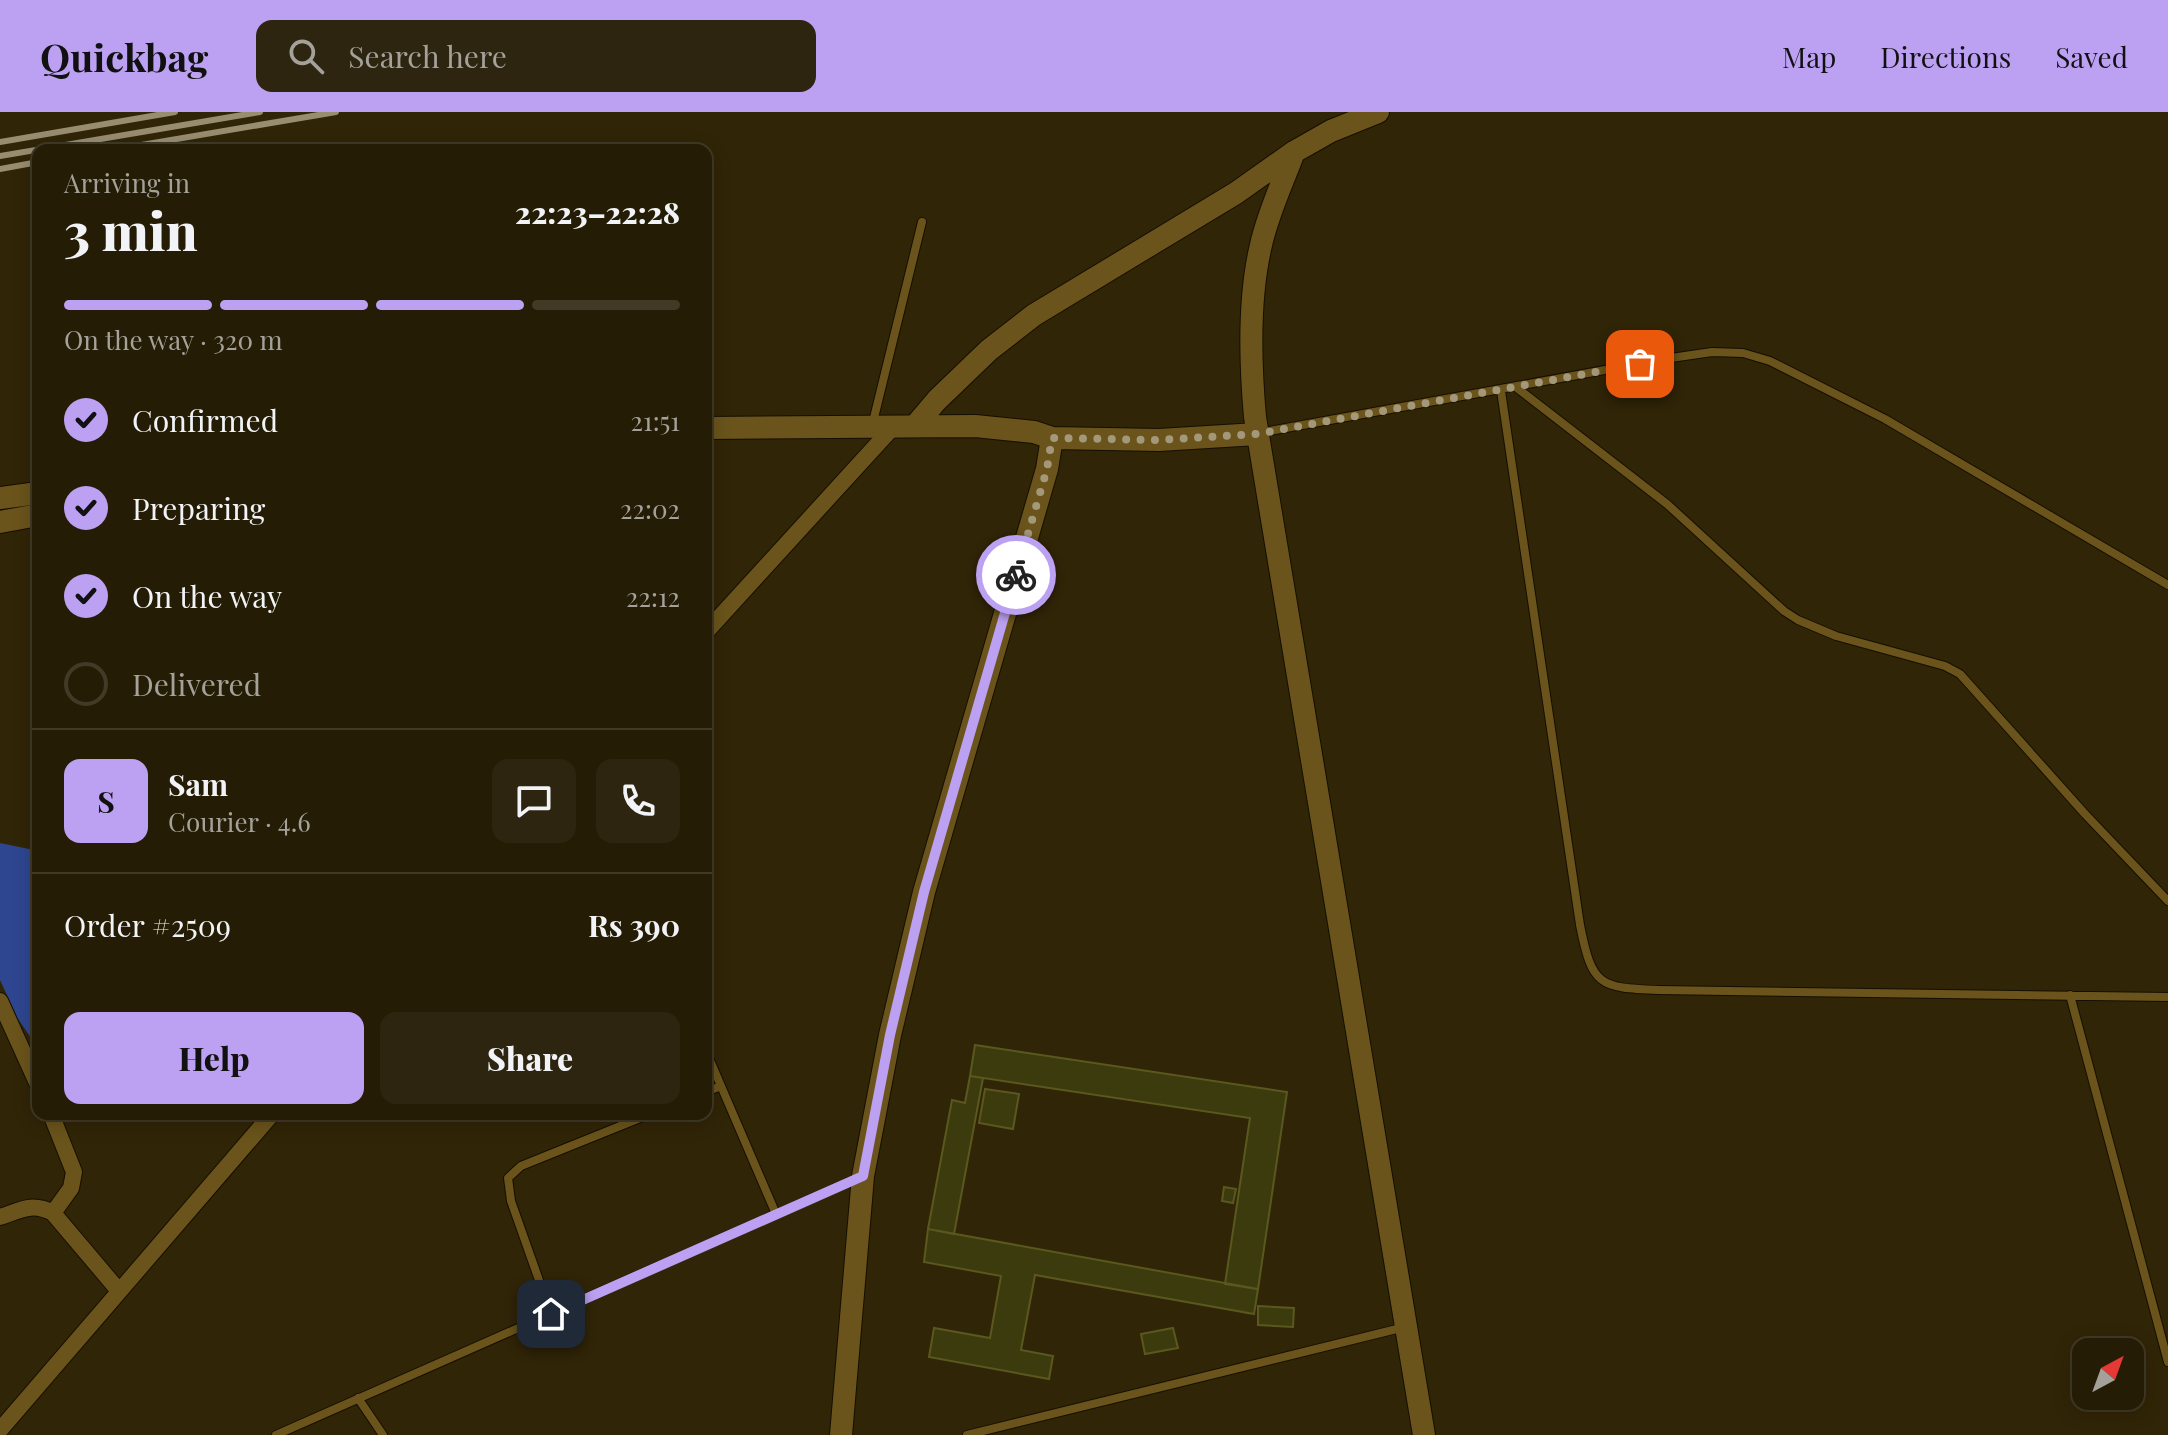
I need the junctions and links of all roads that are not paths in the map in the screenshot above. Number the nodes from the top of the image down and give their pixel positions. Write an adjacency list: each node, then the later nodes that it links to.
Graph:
1 (1378, 112): 2 (street)
2 (1294, 152): 6 (street); 9 (street)
3 (922, 222): 7 (lane)
4 (1517, 388): 5 (lane); 13 (lane); 15 (lane)
5 (1501, 391): 9 (lane); 16 (lane)
6 (905, 426): 7 (street); 10 (street); 14 (street)
7 (871, 427): 8 (street)
8 (712, 428)
9 (1257, 434): 10 (street); 32 (street)
10 (1052, 438): 26 (street)
11 (32, 494): 12 (street)
12 (0, 498)
13 (2168, 585)
14 (712, 626)
15 (2168, 901)
16 (2070, 995): 17 (lane); 33 (lane)
17 (2168, 997)
18 (0, 1001): 20 (street)
19 (712, 1065): 21 (lane)
20 (32, 1072)
21 (721, 1086): 22 (lane); 28 (lane)
22 (712, 1090)
23 (53, 1120): 27 (street)
24 (267, 1120): 30 (street)
25 (635, 1120): 31 (lane)
26 (863, 1176): 28 (lane); 38 (street)
27 (53, 1213): 29 (street); 30 (street)
28 (776, 1214): 31 (lane)
29 (0, 1217)
30 (119, 1291): 35 (street)
31 (551, 1314): 34 (lane)
32 (1406, 1327): 39 (lane); 40 (street)
33 (2168, 1362)
34 (358, 1398): 36 (lane); 37 (lane)
35 (0, 1430)
36 (276, 1435)
37 (383, 1435)
38 (841, 1435)
39 (967, 1435)
40 (1424, 1435)

